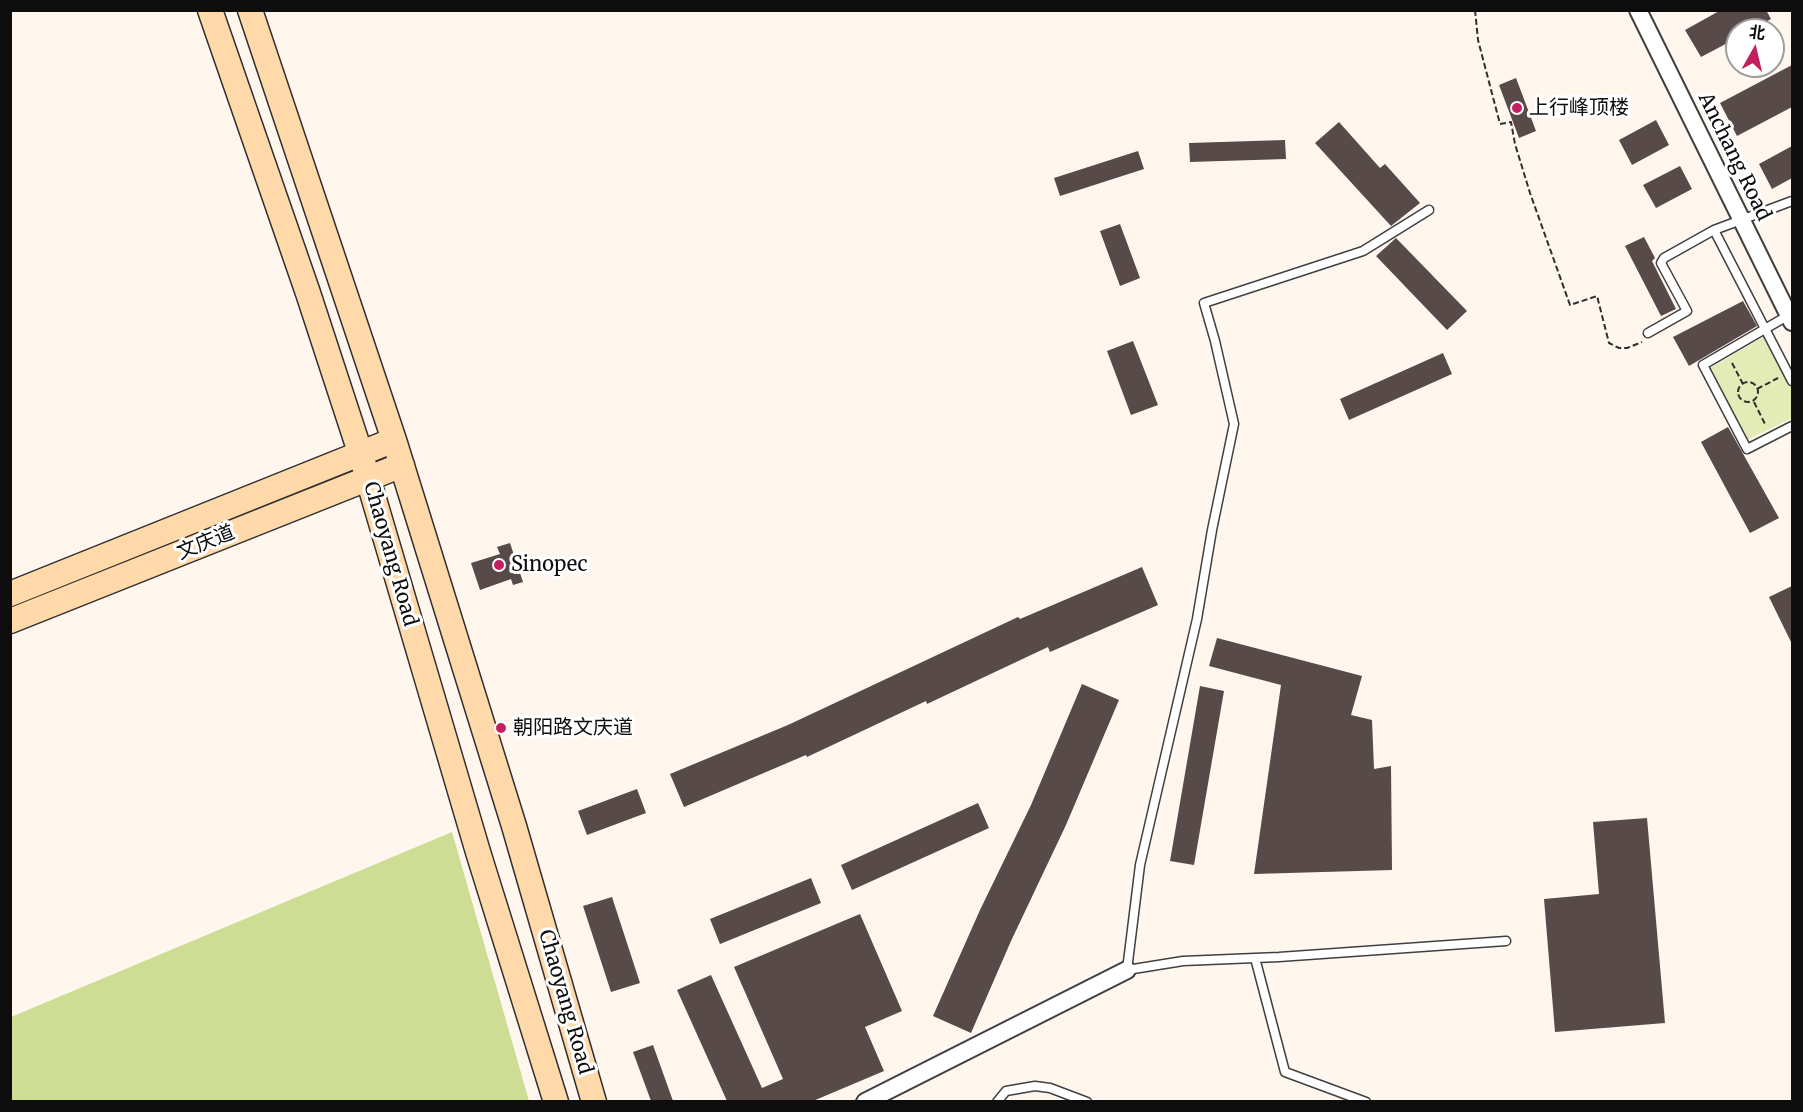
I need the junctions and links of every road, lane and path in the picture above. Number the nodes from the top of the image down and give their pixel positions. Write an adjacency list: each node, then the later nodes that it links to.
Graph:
1 (210, 10): 20 (main road, Chaoyang Road)
2 (250, 10): 19 (main road, Chaoyang Road)
3 (1475, 10): 11 (path)
4 (1638, 10): 7 (street, Anchang Road)
5 (1792, 201): 7 (lane)
6 (1429, 210): 27 (lane)
7 (1742, 219): 8 (lane); 9 (street, Anchang Road)
8 (1714, 230): 10 (lane); 11 (lane)
9 (1791, 319): 10 (lane)
10 (1766, 329): 12 (lane); 13 (lane)
11 (1648, 333)
12 (1726, 352): 14 (path); 18 (lane)
13 (1790, 377): 15 (path)
14 (1743, 384): 15 (path); 16 (path)
15 (1757, 389): 16 (path)
16 (1753, 401): 18 (path)
17 (1792, 426): 18 (lane)
18 (1771, 437)
19 (394, 440): 20 (main road, 文庆道); 21 (main road, Chaoyang Road)
20 (361, 455): 22 (main road, Chaoyang Road); 23 (main road, 文庆道)
21 (402, 465): 22 (main road, 文庆道); 29 (main road, Chaoyang Road)
22 (368, 479): 24 (main road, 文庆道); 28 (main road, Chaoyang Road)
23 (10, 594)
24 (10, 621)
25 (1506, 942): 26 (lane)
26 (1255, 958): 27 (lane); 33 (lane)
27 (1127, 970): 30 (street)
28 (556, 1101)
29 (594, 1101)
30 (866, 1101)
31 (997, 1101): 32 (lane)
32 (1087, 1101)
33 (1366, 1101)

